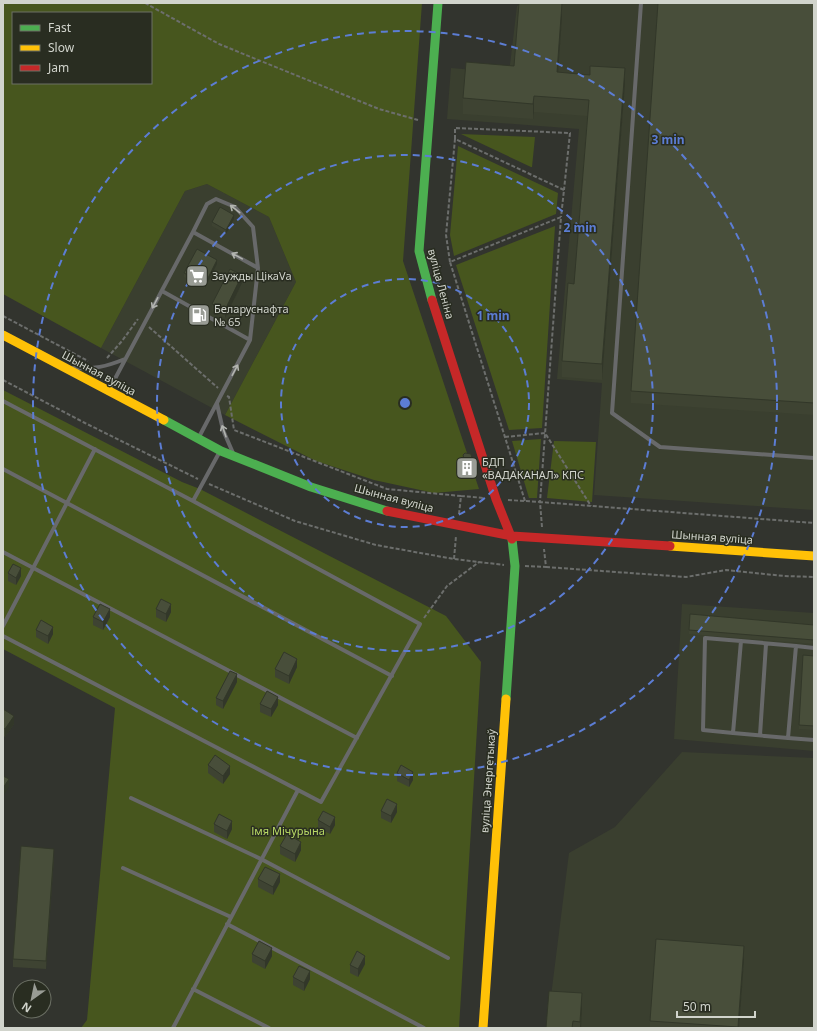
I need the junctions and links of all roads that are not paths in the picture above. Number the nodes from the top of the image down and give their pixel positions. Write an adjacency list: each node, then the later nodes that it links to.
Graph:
1 (438, 3): 21 (main road, вуліца Леніна)
2 (641, 3): 17 (lane)
3 (193, 232): 4 (lane, one-way to 3); 4 (lane, one-way to 3); 5 (lane)
4 (258, 268): 7 (lane)
5 (162, 291): 7 (lane); 8 (lane, one-way to 8)
6 (3, 335): 9 (main road, Шынная вуліца)
7 (250, 340): 12 (lane, one-way to 7)
8 (125, 359): 9 (lane); 10 (lane)
9 (63, 367): 10 (main road, Шынная вуліца)
10 (108, 392): 13 (main road, Шынная вуліца)
11 (3, 401): 14 (lane)
12 (216, 404): 13 (lane); 16 (lane, one-way to 12)
13 (198, 440): 15 (main road, Шынная вуліца)
14 (95, 449): 19 (lane); 20 (lane)
15 (221, 451): 16 (main road, Шынная вуліца); 19 (lane)
16 (234, 456): 21 (main road, Шынная вуліца)
17 (814, 458)
18 (3, 469): 20 (lane)
19 (193, 501): 31 (lane)
20 (67, 503): 24 (lane); 31 (lane)
21 (512, 536): 23 (main road, Шынная вуліца); 48 (main road, вуліца Энергетыкаў)
22 (3, 552): 24 (lane)
23 (814, 556)
24 (33, 568): 25 (lane); 34 (lane)
25 (3, 626)
26 (3, 636): 37 (lane)
27 (741, 641): 28 (lane); 32 (lane); 32 (lane)
28 (766, 644): 29 (lane); 33 (lane)
29 (796, 646): 30 (lane); 35 (lane)
30 (814, 648)
31 (392, 676): 34 (lane)
32 (733, 733): 33 (lane)
33 (760, 735): 35 (lane)
34 (357, 738): 37 (lane)
35 (788, 738): 36 (lane)
36 (814, 740)
37 (298, 790): 39 (lane)
38 (131, 798): 39 (lane)
39 (262, 859): 41 (lane); 43 (lane)
40 (123, 868): 41 (lane)
41 (231, 917): 42 (lane)
42 (227, 924): 44 (lane); 47 (lane)
43 (448, 958)
44 (193, 989): 45 (lane); 46 (lane)
45 (174, 1027)
46 (269, 1028)
47 (424, 1028)
48 (483, 1028)

